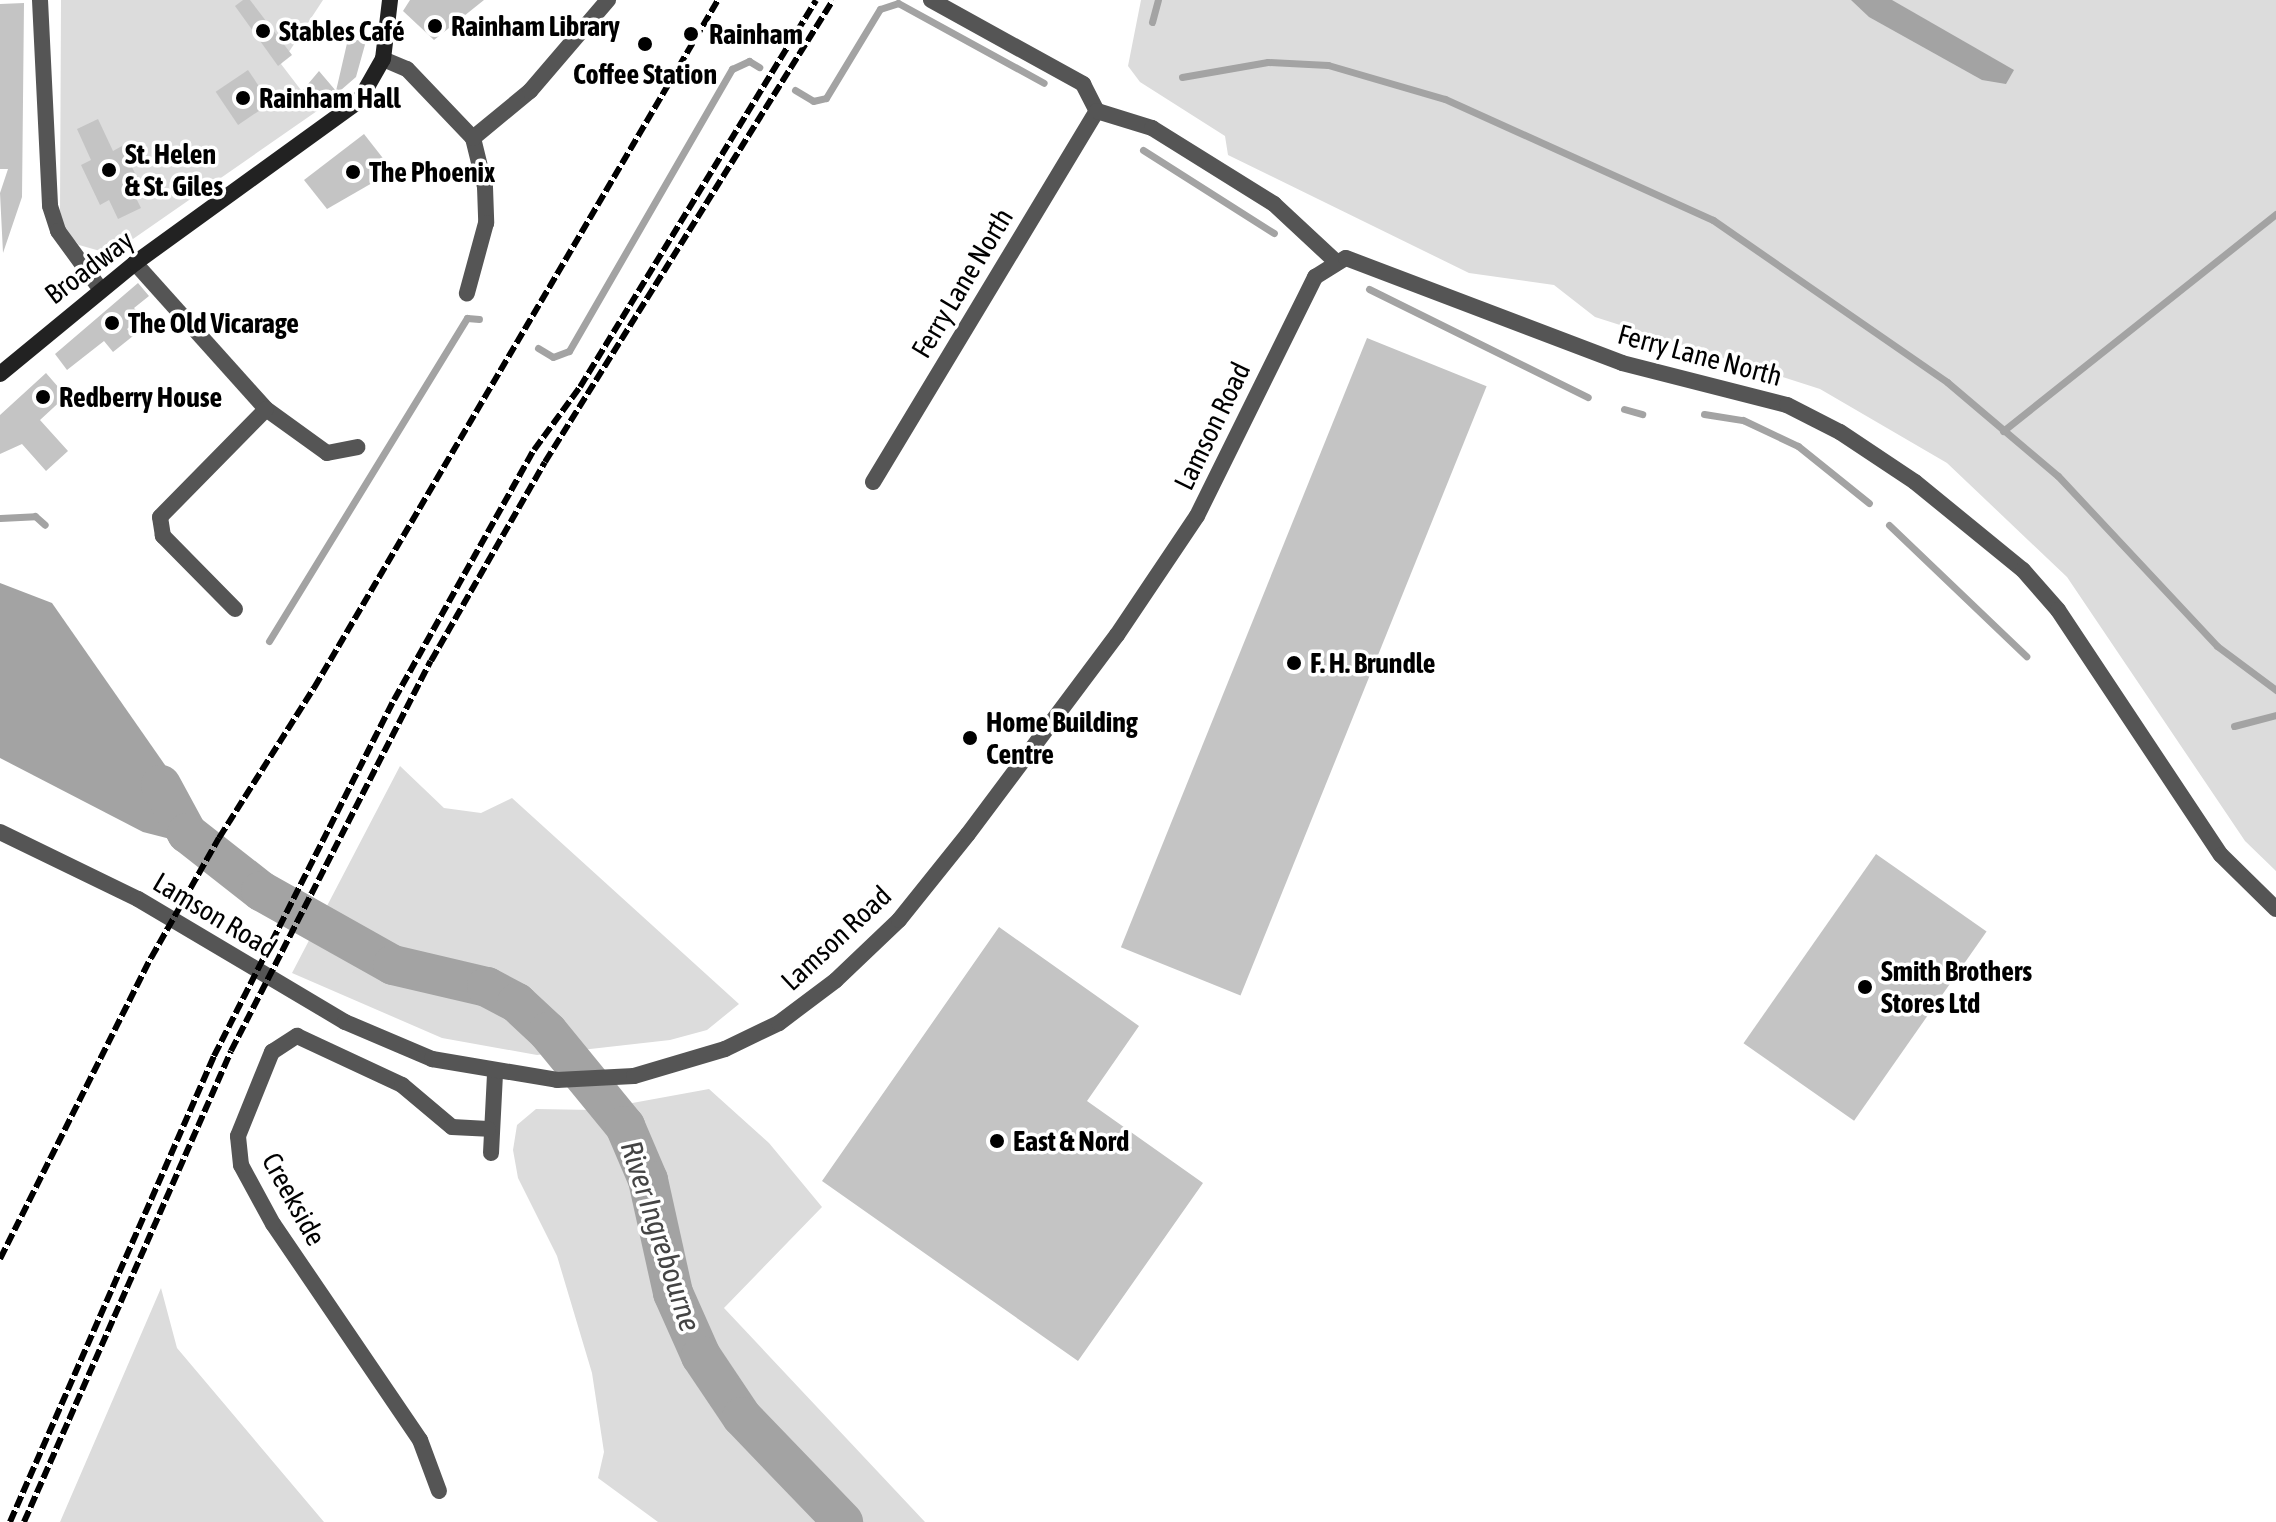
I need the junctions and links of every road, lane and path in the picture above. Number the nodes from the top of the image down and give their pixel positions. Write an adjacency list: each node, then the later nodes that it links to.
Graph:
1 (40, 0): 10 (street)
2 (390, 0): 5 (main road, Broadway)
3 (608, 0): 7 (street)
4 (931, 0): 6 (street)
5 (383, 59): 7 (street); 9 (main road, Broadway)
6 (1097, 111): 8 (street); 15 (street, Ferry Lane North)
7 (473, 138): 11 (street)
8 (1334, 260): 18 (street, Ferry Lane North); 19 (street, Lamson Road)
9 (135, 263): 10 (main road, Broadway); 13 (street)
10 (101, 290): 12 (main road, Broadway)
11 (467, 293)
12 (0, 374)
13 (266, 409): 14 (street); 16 (street)
14 (357, 447)
15 (873, 482)
16 (235, 609)
17 (0, 832): 19 (street, Lamson Road)
18 (2276, 909)
19 (495, 1074): 20 (street)
20 (488, 1129): 21 (street); 22 (street, Creekside)
21 (491, 1153)
22 (439, 1491)

